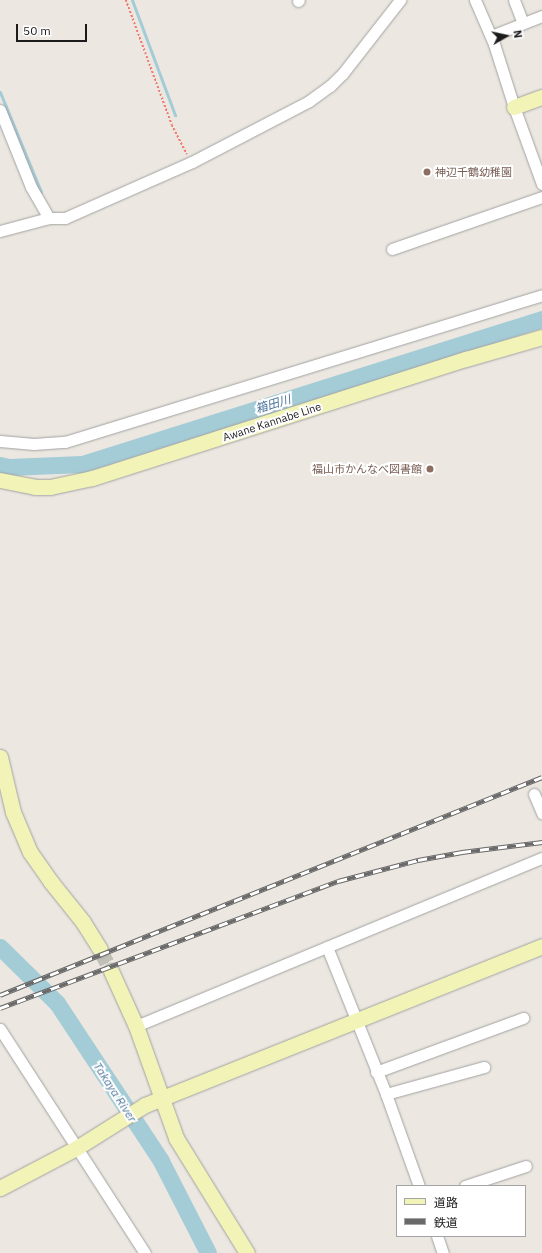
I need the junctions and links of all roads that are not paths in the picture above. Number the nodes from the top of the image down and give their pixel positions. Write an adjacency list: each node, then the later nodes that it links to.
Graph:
1 (400, 0): 12 (street)
2 (475, 0): 6 (street)
3 (514, 0): 5 (street)
4 (542, 16): 5 (street)
5 (523, 23): 6 (street)
6 (491, 36): 8 (street)
7 (542, 97): 8 (street)
8 (514, 108): 10 (street)
9 (0, 110): 12 (street)
10 (542, 184)
11 (542, 197): 14 (street)
12 (49, 218): 13 (street)
13 (0, 231)
14 (392, 249)
15 (542, 295): 17 (street)
16 (542, 337): 18 (street, Awane Kannabe Line)
17 (0, 441)
18 (0, 480)
19 (0, 756): 25 (street)
20 (534, 794): 21 (street)
21 (542, 813)
22 (542, 858): 24 (street)
23 (542, 946): 28 (street)
24 (326, 947): 28 (street); 29 (street)
25 (100, 949)
26 (111, 971): 29 (street)
27 (524, 1018): 32 (street)
28 (355, 1021): 32 (street); 34 (street)
29 (136, 1026): 34 (street)
30 (0, 1029): 35 (street)
31 (484, 1067): 33 (street)
32 (376, 1072): 33 (street)
33 (386, 1094): 37 (street)
34 (160, 1098): 35 (street); 42 (street)
35 (80, 1146): 39 (street); 41 (street)
36 (526, 1166): 38 (street)
37 (419, 1185)
38 (468, 1185)
39 (0, 1188)
40 (437, 1237): 43 (street)
41 (145, 1253)
42 (247, 1253)
43 (443, 1253)

